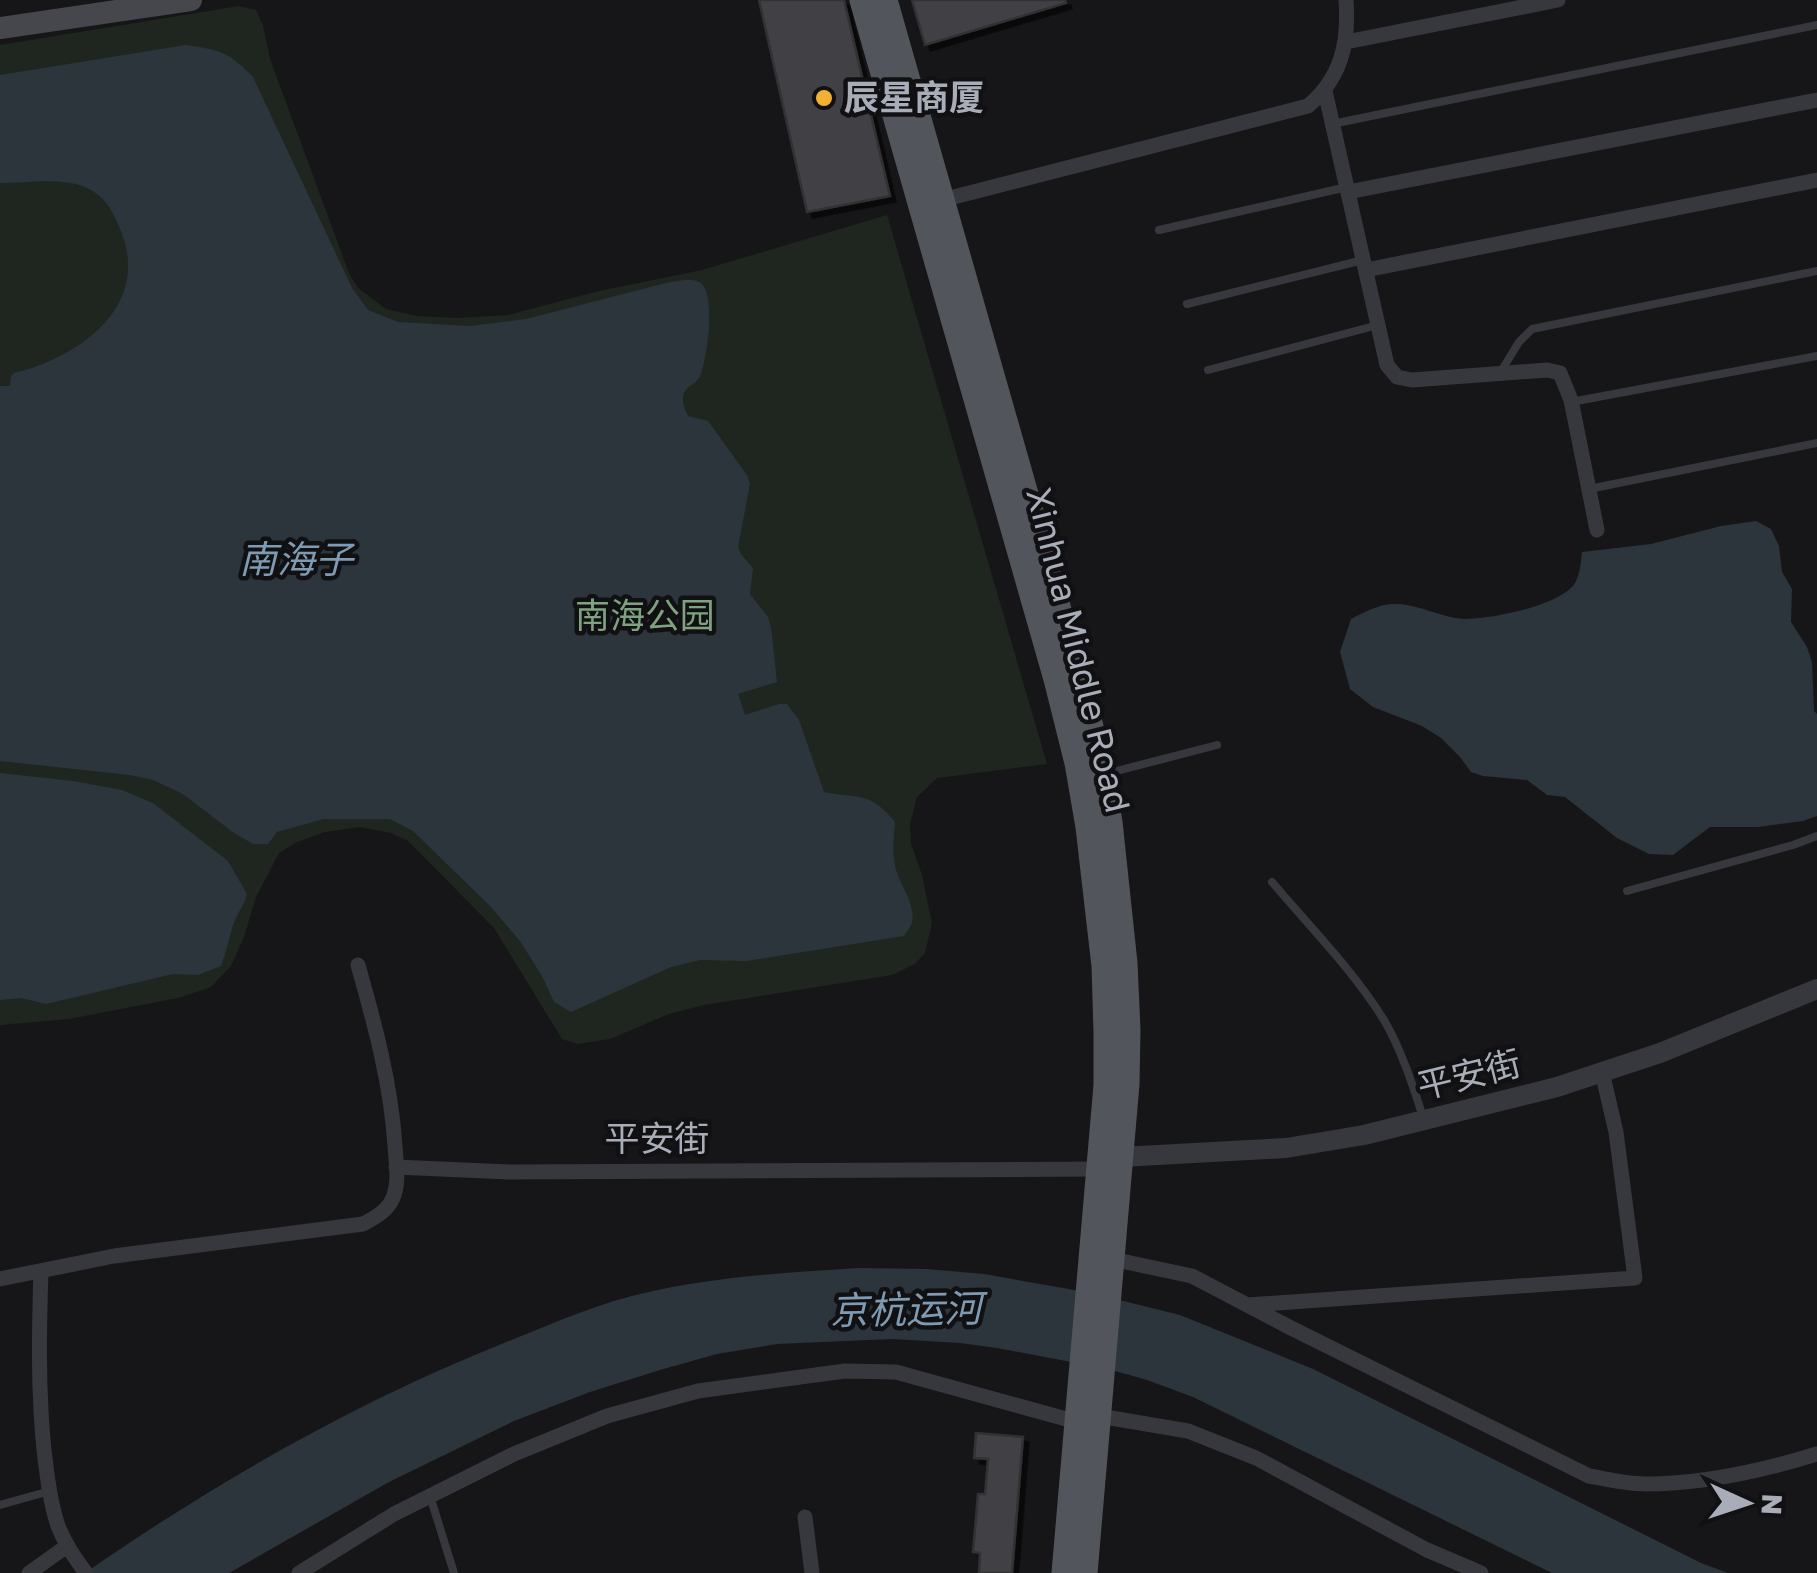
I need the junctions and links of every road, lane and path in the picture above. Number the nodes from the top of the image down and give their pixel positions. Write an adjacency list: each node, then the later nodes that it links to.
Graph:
1 (191, 0): 7 (main road)
2 (862, 0): 36 (main road, Xinhua Middle Road)
3 (885, 0): 14 (main road, Xinhua Middle Road)
4 (1346, 0): 8 (street)
5 (1558, 0): 8 (street)
6 (1817, 25): 11 (lane)
7 (0, 28)
8 (1346, 42): 9 (street)
9 (1324, 90): 11 (street); 14 (street)
10 (1817, 100): 13 (street)
11 (1332, 124): 13 (street)
12 (1817, 180): 16 (street)
13 (1347, 190): 15 (lane); 16 (street)
14 (942, 200): 28 (main road, Xinhua Middle Road)
15 (1158, 230)
16 (1364, 265): 18 (lane); 19 (street)
17 (1817, 271): 22 (lane)
18 (1188, 304)
19 (1378, 326): 21 (lane); 22 (street)
20 (1817, 356): 23 (lane)
21 (1208, 370)
22 (1500, 374): 23 (street)
23 (1571, 402): 25 (street)
24 (1817, 442): 25 (lane)
25 (1588, 488): 26 (street)
26 (1597, 530)
27 (1217, 745): 28 (lane)
28 (1102, 774): 36 (main road, Xinhua Middle Road)
29 (1817, 836): 31 (lane)
30 (1272, 882): 35 (lane)
31 (1627, 891)
32 (358, 966): 37 (street)
33 (1817, 990): 34 (street, 平安街)
34 (1602, 1072): 35 (street, 平安街); 41 (street)
35 (1424, 1120): 36 (street, 平安街)
36 (1110, 1163): 37 (street, 平安街); 39 (main road, Xinhua Middle Road)
37 (396, 1167): 38 (street)
38 (41, 1271): 40 (street); 44 (street)
39 (1104, 1272): 41 (street); 42 (main road, Xinhua Middle Road)
40 (0, 1279)
41 (1247, 1304): 43 (street)
42 (1088, 1419): 45 (street); 54 (main road, Xinhua Middle Road); 55 (main road, Xinhua Middle Road); 56 (street)
43 (1817, 1454)
44 (50, 1491): 46 (lane); 48 (street)
45 (430, 1496): 51 (street); 52 (lane)
46 (0, 1505)
47 (805, 1518): 53 (street)
48 (67, 1546): 49 (street); 50 (street)
49 (29, 1573)
50 (86, 1573)
51 (299, 1573)
52 (454, 1573)
53 (812, 1573)
54 (1064, 1573)
55 (1086, 1573)
56 (1481, 1573)

